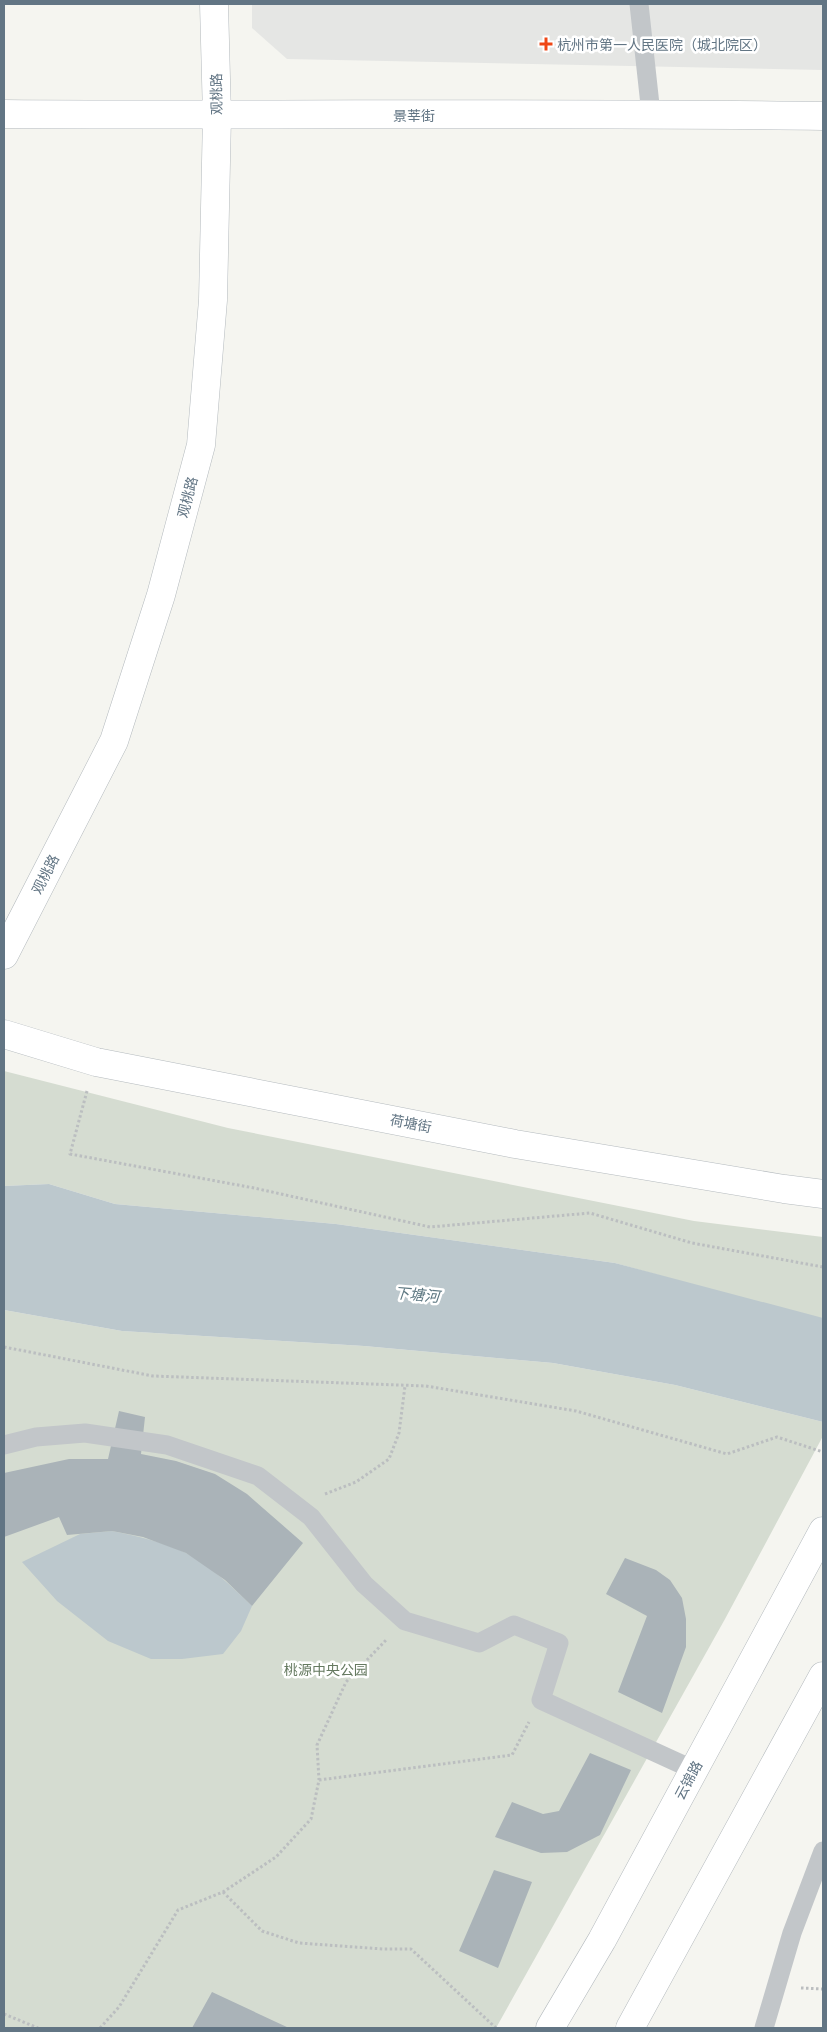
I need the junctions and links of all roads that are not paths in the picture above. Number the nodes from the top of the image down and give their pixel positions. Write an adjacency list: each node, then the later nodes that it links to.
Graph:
1 (214, 4): 5 (street, 观桃路)
2 (640, 4): 4 (lane)
3 (4, 114): 5 (street, 景莘街)
4 (651, 114): 5 (street, 景莘街); 6 (street, 景莘街)
5 (217, 116): 7 (street, 观桃路)
6 (823, 116)
7 (4, 955)
8 (4, 1034): 9 (street, 荷塘街)
9 (823, 1194)
10 (4, 1445): 13 (lane)
11 (823, 1530): 13 (street, 云锦路)
12 (823, 1676): 16 (street)
13 (694, 1770): 15 (street, 云锦路)
14 (823, 1851): 17 (lane)
15 (550, 2028)
16 (630, 2028)
17 (764, 2028)

